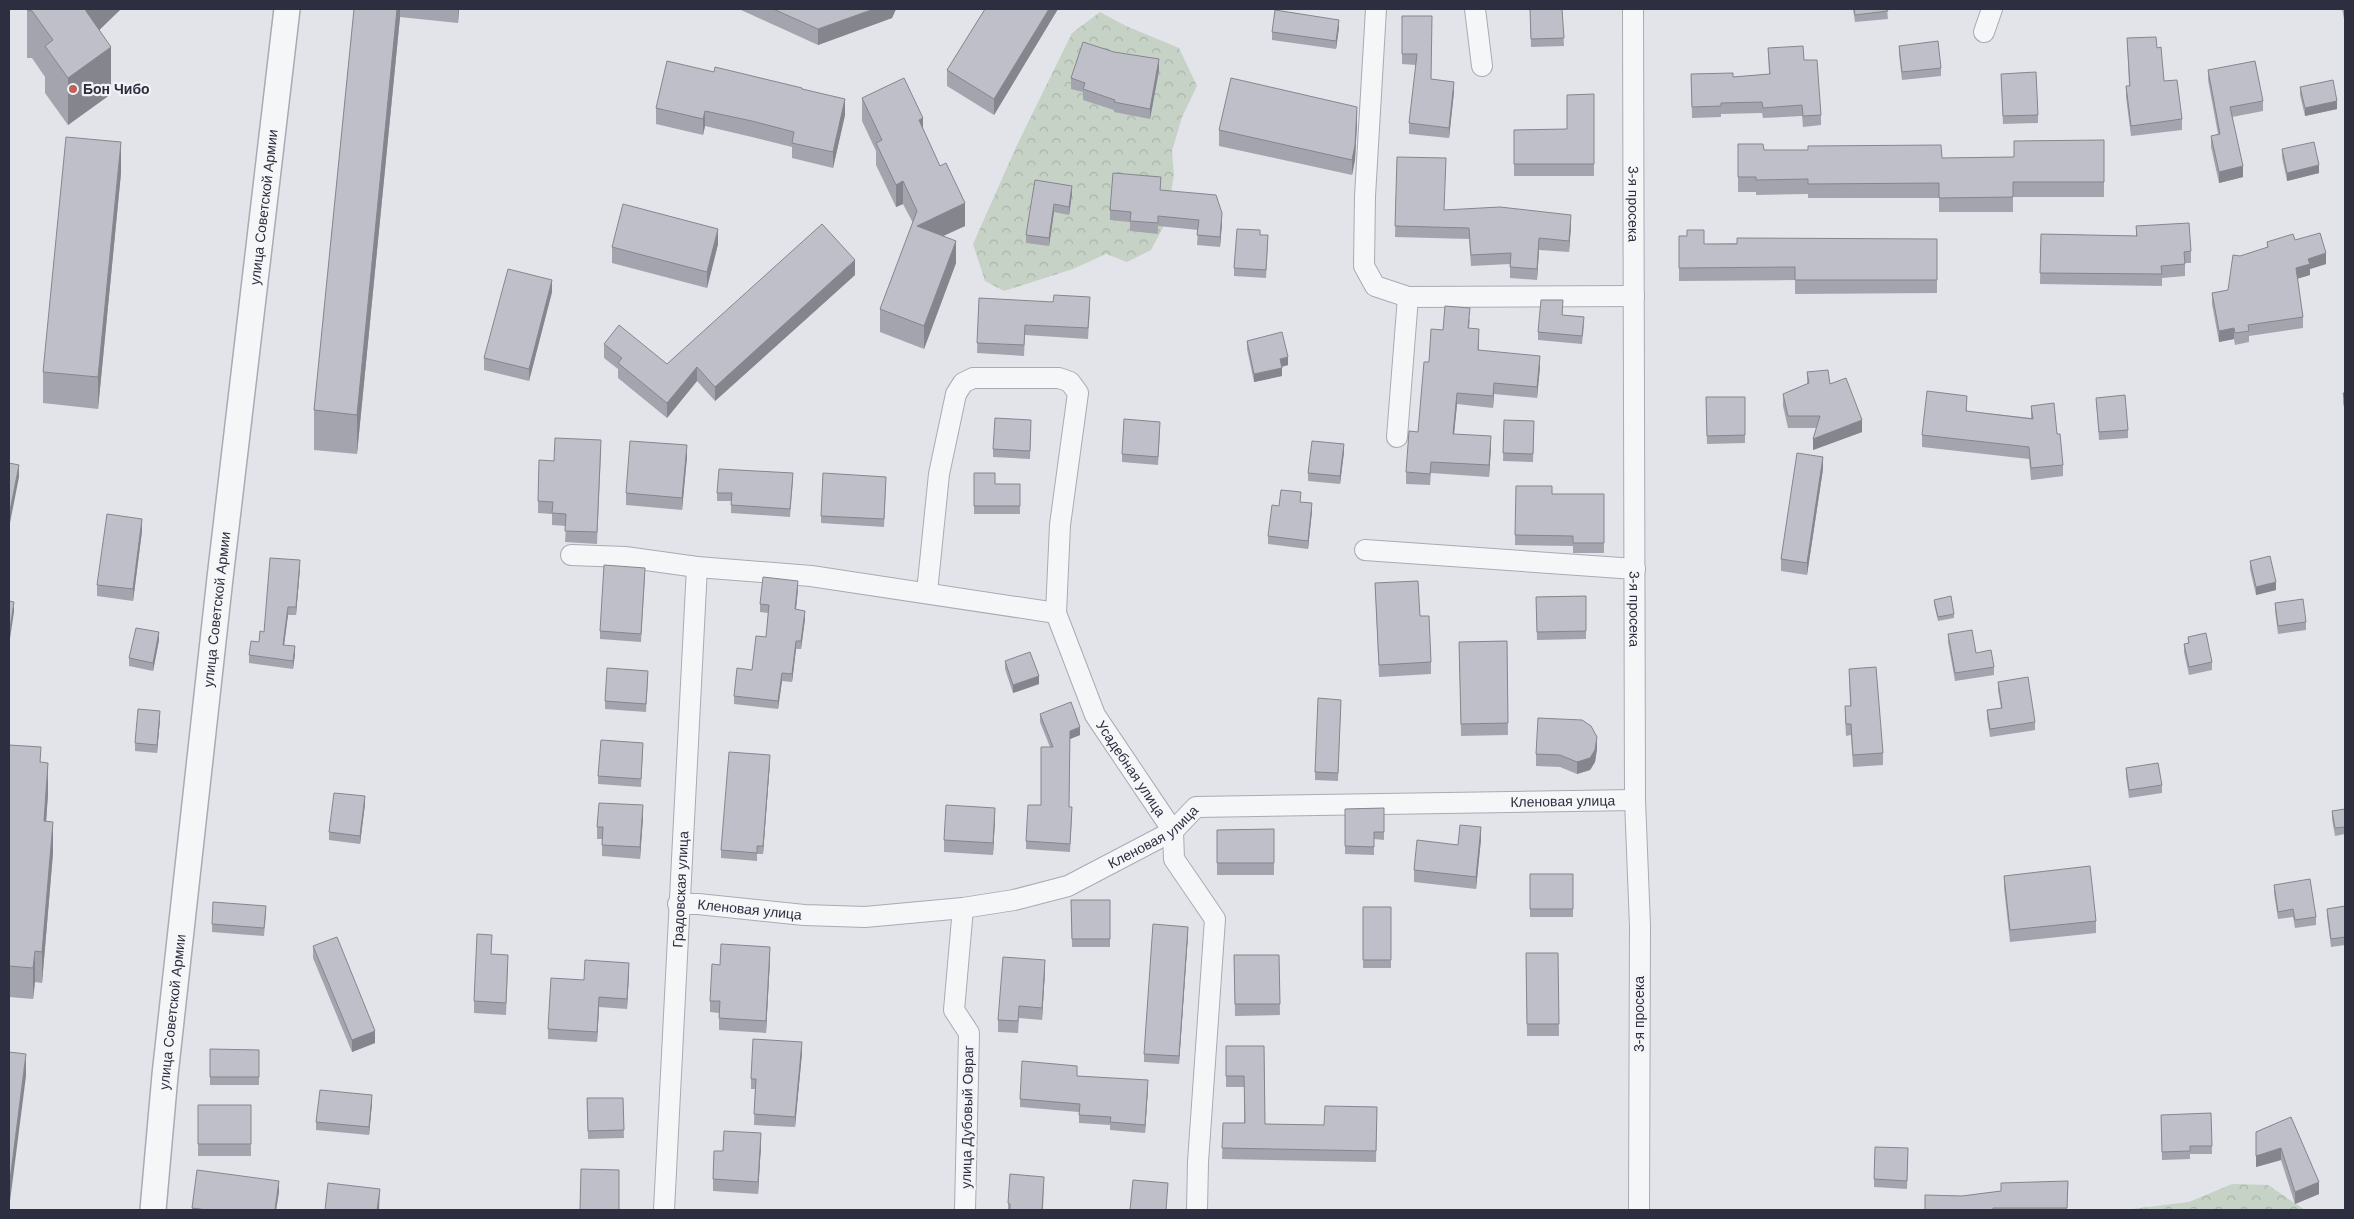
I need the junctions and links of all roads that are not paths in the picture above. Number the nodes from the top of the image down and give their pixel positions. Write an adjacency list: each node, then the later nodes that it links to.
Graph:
1 (287, 9): 21 (street, улица Советской Армии)
2 (1376, 9): 9 (street)
3 (1476, 9): 7 (street)
4 (1633, 9): 8 (street, 3-я просека)
5 (1992, 9): 6 (street)
6 (1984, 32)
7 (1482, 66)
8 (1634, 296): 9 (street); 14 (street, 3-я просека)
9 (1408, 297): 10 (street)
10 (1397, 438)
11 (1365, 550): 14 (street)
12 (570, 555): 13 (street)
13 (697, 567): 15 (street); 19 (street, Градовская улица)
14 (1635, 569): 17 (street, 3-я просека)
15 (927, 592): 16 (street); 16 (street, Усадебная улица)
16 (1056, 613): 18 (street, Усадебная улица)
17 (1635, 800): 18 (street, Кленовая улица); 25 (street, 3-я просека)
18 (1173, 831): 20 (street, Кленовая улица); 24 (street, Усадебная улица)
19 (678, 904): 20 (street, Кленовая улица); 22 (street, Градовская улица)
20 (963, 908): 23 (street, улица Дубовый Овраг)
21 (153, 1210)
22 (664, 1210)
23 (965, 1210)
24 (1197, 1210)
25 (1639, 1210)

